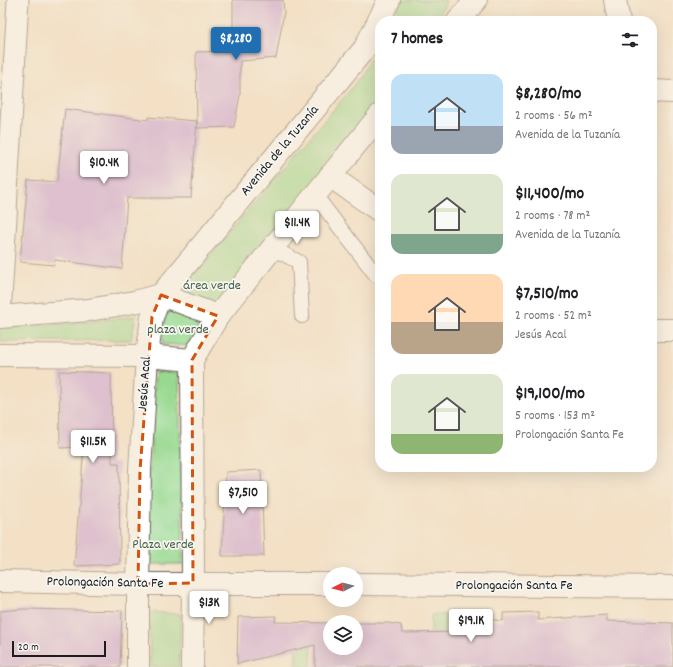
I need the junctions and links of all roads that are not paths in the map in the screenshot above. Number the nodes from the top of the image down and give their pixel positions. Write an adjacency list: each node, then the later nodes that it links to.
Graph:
1 (18, 0): 15 (street)
2 (390, 0): 5 (street, Avenida de la Tuzanía)
3 (476, 0): 6 (street)
4 (616, 0): 7 (street)
5 (382, 16)
6 (462, 16)
7 (618, 16)
8 (375, 29): 18 (street, Avenida de la Tuzanía)
9 (657, 91): 10 (street)
10 (673, 92)
11 (375, 121): 12 (street)
12 (330, 176): 13 (street); 14 (street)
13 (315, 195): 16 (street); 17 (lane)
14 (375, 207)
15 (6, 210): 19 (street)
16 (272, 248): 20 (street); 21 (lane)
17 (375, 275)
18 (161, 295): 20 (street); 22 (street); 26 (street, Jesús Acal)
19 (0, 306)
20 (218, 316): 27 (street)
21 (302, 316)
22 (0, 317)
23 (657, 330): 24 (street)
24 (673, 330)
25 (0, 355): 26 (street)
26 (147, 356): 27 (street); 30 (street, Jesús Acal)
27 (192, 360): 29 (street)
28 (0, 581): 30 (street, Prolongación Santa Fe)
29 (193, 583): 30 (street, Prolongación Santa Fe); 31 (street, Prolongación Santa Fe); 35 (street)
30 (138, 584): 34 (street, Jesús Acal)
31 (323, 584)
32 (363, 584): 33 (street, Prolongación Santa Fe)
33 (673, 587)
34 (138, 667)
35 (192, 667)

